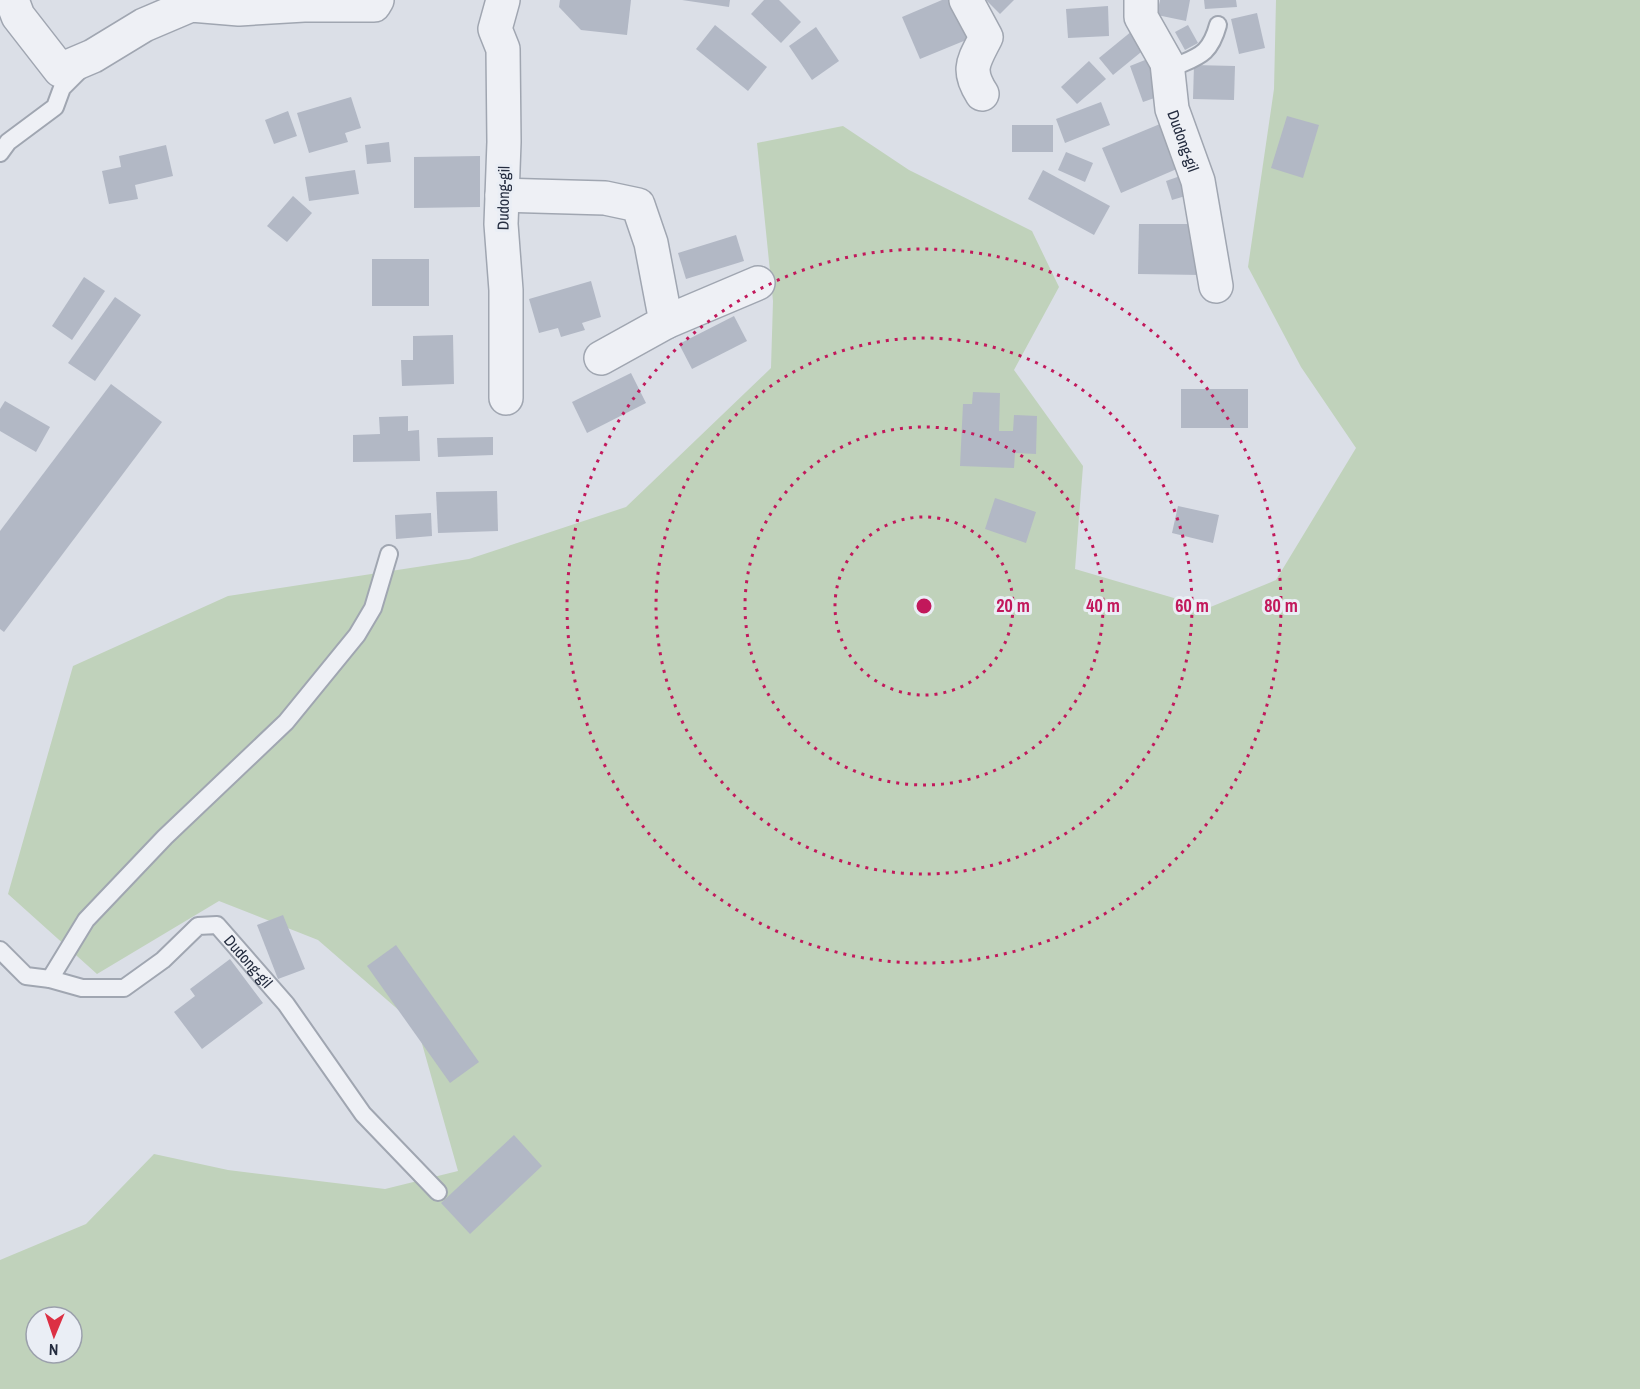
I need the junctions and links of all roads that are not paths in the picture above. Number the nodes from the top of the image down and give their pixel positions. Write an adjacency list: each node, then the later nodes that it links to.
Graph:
1 (12, 0): 7 (street)
2 (377, 0): 7 (street)
3 (503, 0): 11 (street, Dudong-gil)
4 (966, 0): 9 (street)
5 (1141, 0): 8 (street, Dudong-gil)
6 (1218, 25): 8 (lane)
7 (93, 56): 10 (lane)
8 (1168, 70): 13 (street, Dudong-gil)
9 (982, 94)
10 (0, 153)
11 (502, 195): 14 (street); 16 (street, Dudong-gil)
12 (758, 283): 14 (street)
13 (1216, 286)
14 (666, 322): 15 (street)
15 (601, 358)
16 (506, 398)
17 (389, 554): 19 (lane)
18 (0, 950): 19 (lane, Dudong-gil)
19 (50, 979): 20 (lane, Dudong-gil)
20 (438, 1192)

